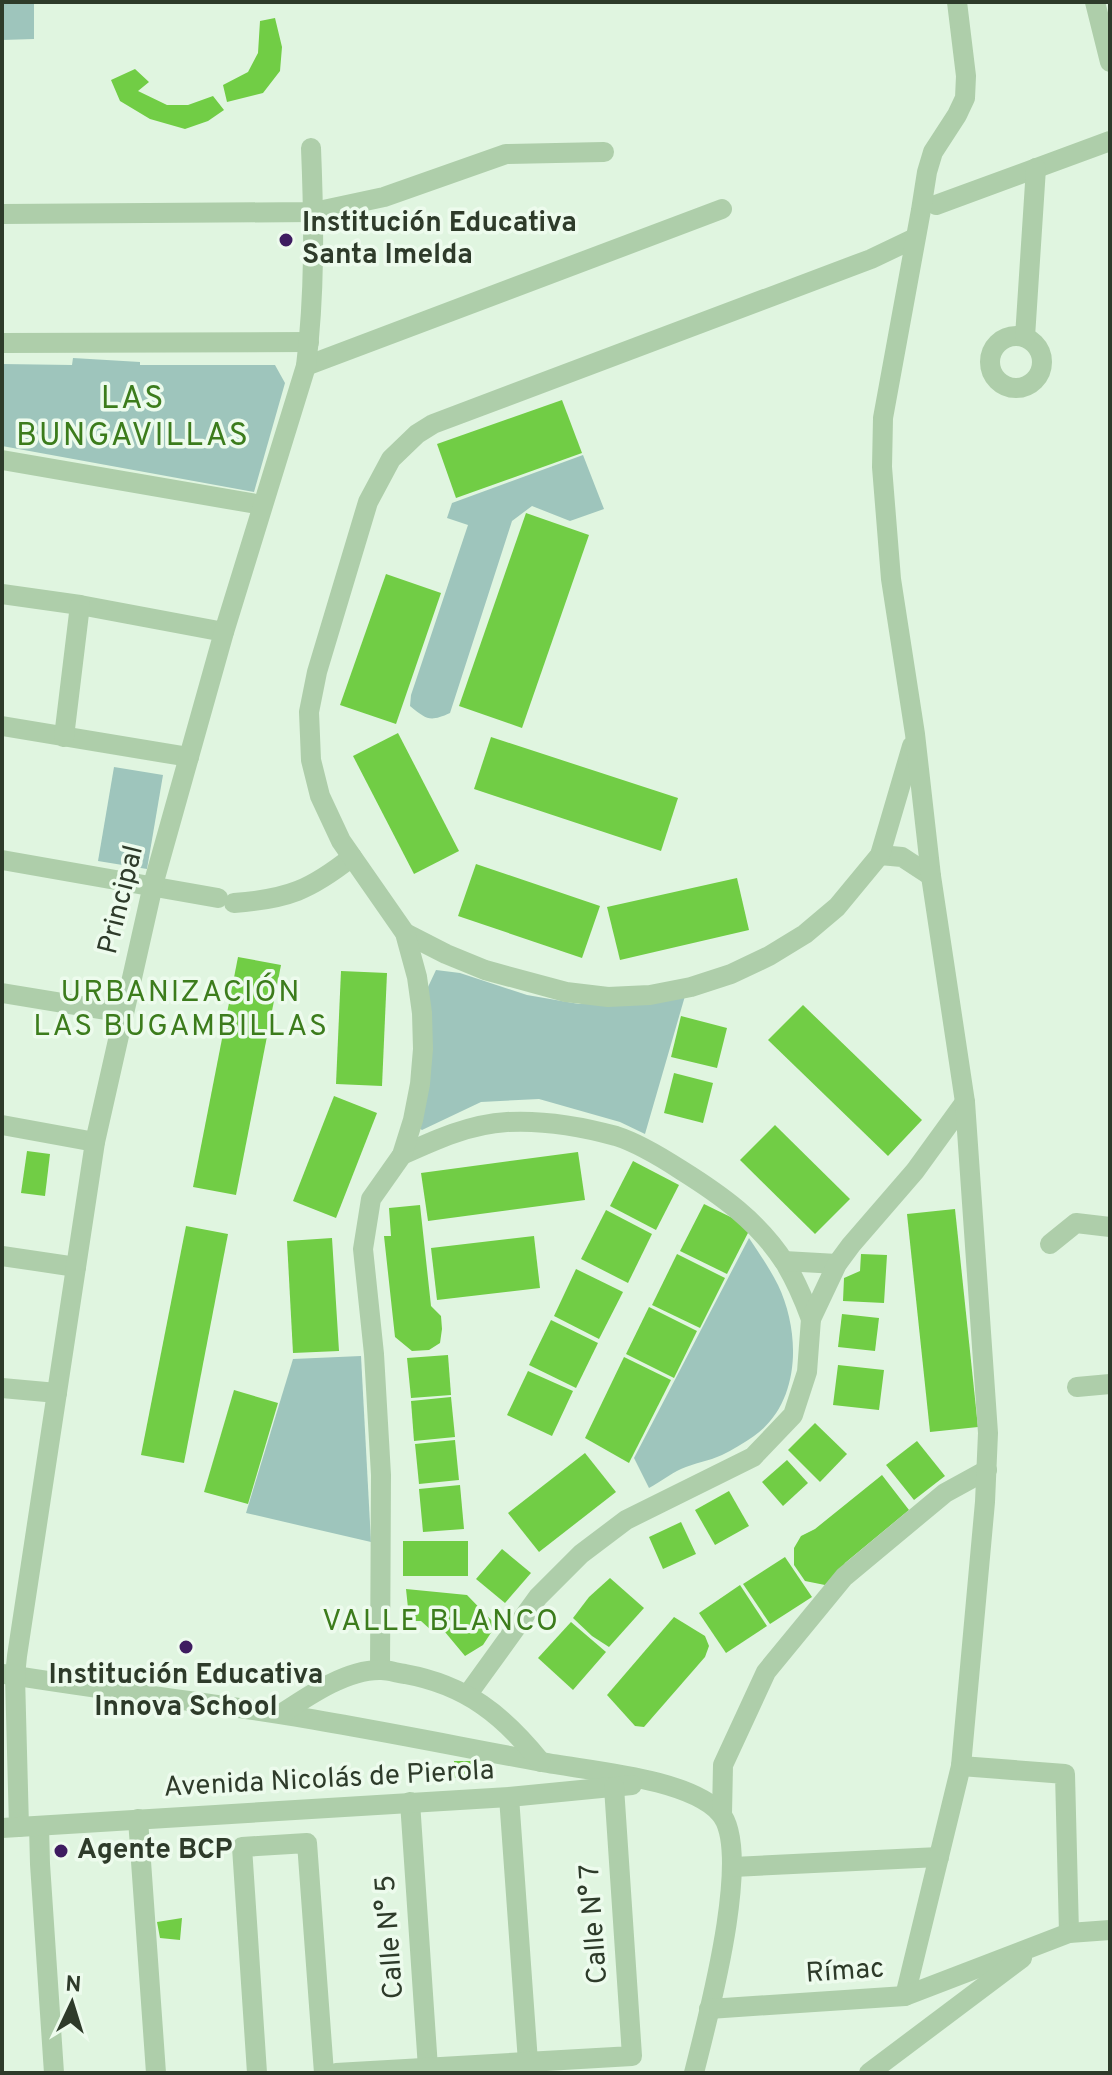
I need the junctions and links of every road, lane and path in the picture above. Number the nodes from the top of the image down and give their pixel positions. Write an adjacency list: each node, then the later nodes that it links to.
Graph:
1 (957, 2): 12 (street)
2 (1095, 2): 3 (street)
3 (1110, 62)
4 (1110, 141): 7 (street)
5 (311, 148): 10 (street, Principal)
6 (604, 152): 10 (street)
7 (1036, 168): 8 (street); 15 (street)
8 (936, 205)
9 (722, 209): 18 (street)
10 (314, 212): 11 (street); 16 (street, Principal)
11 (2, 214)
12 (915, 238): 13 (street); 14 (street)
13 (871, 259): 14 (street); 29 (street)
14 (907, 282): 25 (street)
15 (1025, 337)
16 (309, 342): 17 (street); 18 (street, Principal)
17 (2, 343)
18 (306, 366): 20 (street, Principal)
19 (2, 460): 20 (street)
20 (262, 505): 23 (street, Principal)
21 (2, 594): 22 (street)
22 (80, 605): 23 (street); 26 (street)
23 (224, 632): 27 (street, Principal)
24 (2, 726): 26 (street)
25 (915, 734): 28 (street); 31 (street)
26 (64, 737): 27 (street)
27 (189, 757): 32 (street, Principal)
28 (880, 855): 31 (street); 34 (street)
29 (352, 857): 32 (street); 33 (street)
30 (2, 860): 32 (street)
31 (931, 876): 38 (street)
32 (153, 885): 37 (street, Principal)
33 (405, 933): 34 (street); 35 (street)
34 (446, 954): 35 (street)
35 (417, 977): 41 (street)
36 (2, 993): 37 (street)
37 (124, 1013): 40 (street, Principal)
38 (965, 1102): 46 (street); 53 (street)
39 (2, 1125): 40 (street)
40 (95, 1142): 47 (street, Principal)
41 (402, 1155): 45 (street); 54 (street)
42 (1110, 1227): 43 (street)
43 (1050, 1244)
44 (2, 1256): 47 (street)
45 (784, 1261): 46 (street); 48 (street)
46 (837, 1264): 48 (street)
47 (76, 1267): 52 (street, Principal)
48 (811, 1319): 56 (street)
49 (1110, 1384): 50 (street)
50 (1077, 1387)
51 (2, 1388): 52 (street)
52 (57, 1393): 55 (street, Principal)
53 (987, 1470): 59 (street); 64 (street)
54 (380, 1669): 56 (street); 57 (street)
55 (8, 1674): 57 (street); 66 (street, Principal)
56 (468, 1694): 58 (street)
57 (281, 1714): 58 (street)
58 (541, 1762): 60 (street)
59 (961, 1766): 67 (street); 70 (street)
60 (660, 1783): 61 (street, Avenida Nicolás de Pierola); 64 (street)
61 (614, 1787): 62 (street, Avenida Nicolás de Pierola); 74 (street, Calle N° 7)
62 (509, 1797): 63 (street, Avenida Nicolás de Pierola); 74 (street)
63 (410, 1802): 65 (street, Avenida Nicolás de Pierola); 75 (street, Calle N° 5)
64 (722, 1814): 68 (street)
65 (138, 1819): 66 (street, Avenida Nicolás de Pierola); 77 (street)
66 (20, 1827): 76 (street, Principal)
67 (939, 1857): 68 (street); 72 (street)
68 (733, 1867): 73 (street)
69 (1110, 1930): 70 (street, Rímac)
70 (1069, 1933): 71 (street, Rímac)
71 (1041, 1943): 72 (street, Rímac); 82 (street, Rímac)
72 (905, 1996): 73 (street, Rímac)
73 (709, 2009): 81 (street)
74 (528, 2062): 75 (street)
75 (428, 2068): 80 (street)
76 (54, 2073)
77 (156, 2073)
78 (257, 2073): 79 (street)
79 (324, 2073)
80 (336, 2073)
81 (694, 2073)
82 (869, 2073)

